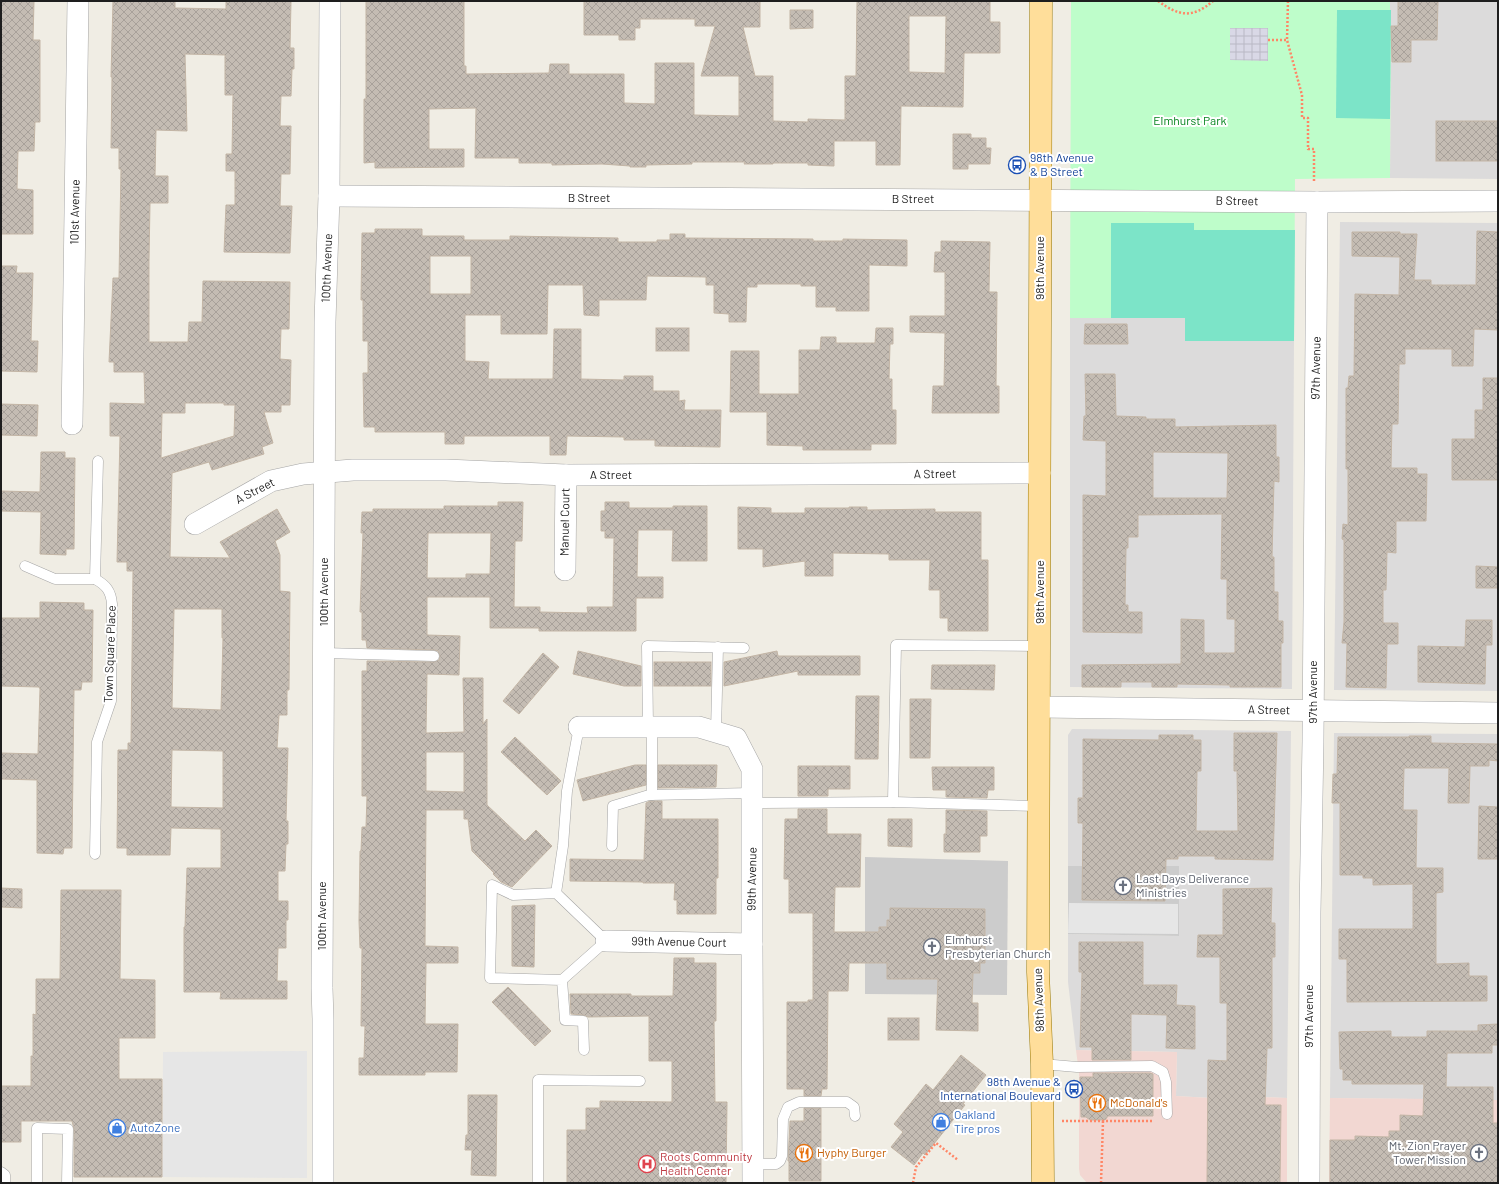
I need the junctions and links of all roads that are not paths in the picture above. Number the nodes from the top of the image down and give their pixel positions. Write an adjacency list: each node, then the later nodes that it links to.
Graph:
1 (78, 1): 8 (street, 101st Avenue)
2 (330, 1): 4 (street, 100th Avenue)
3 (1042, 1): 5 (main road, 98th Avenue)
4 (329, 196): 5 (street, B Street); 10 (street, 100th Avenue)
5 (1041, 200): 7 (street, B Street); 11 (main road, 98th Avenue)
6 (1498, 201): 7 (street, B Street)
7 (1317, 202): 23 (street, 97th Avenue)
8 (72, 424)
9 (98, 461): 16 (lane)
10 (325, 472): 12 (street, A Street); 13 (street, A Street); 20 (street, 100th Avenue)
11 (1040, 473): 12 (street, A Street); 17 (main road, 98th Avenue)
12 (566, 476): 15 (street, Manuel Court)
13 (195, 524)
14 (25, 566): 16 (lane)
15 (565, 570)
16 (95, 579): 33 (lane, Town Square Place)
17 (1040, 646): 22 (main road, 98th Avenue); 30 (lane)
18 (718, 647): 19 (lane); 26 (lane); 27 (lane)
19 (744, 648)
20 (324, 653): 21 (lane); 48 (street, 100th Avenue)
21 (434, 656)
22 (1040, 708): 23 (street, A Street); 31 (main road, 98th Avenue)
23 (1313, 710): 24 (street, A Street); 51 (street, 97th Avenue)
24 (1498, 713)
25 (579, 727): 26 (street, 99th Avenue); 34 (lane)
26 (650, 727): 27 (street, 99th Avenue); 28 (lane)
27 (716, 732): 29 (street, 99th Avenue)
28 (652, 795): 29 (lane); 32 (lane)
29 (753, 798): 30 (lane); 36 (street, 99th Avenue)
30 (893, 802): 31 (lane)
31 (1038, 806): 39 (main road, 98th Avenue)
32 (612, 846)
33 (95, 854)
34 (556, 893): 35 (lane); 37 (lane)
35 (606, 941): 36 (street, 99th Avenue Court); 37 (lane)
36 (752, 944): 44 (street, 99th Avenue)
37 (562, 980): 38 (lane)
38 (584, 1050)
39 (1042, 1064): 41 (lane); 50 (main road, 98th Avenue)
40 (640, 1081): 49 (lane)
41 (1167, 1114)
42 (855, 1116): 44 (lane)
43 (1, 1172): 45 (lane)
44 (753, 1174)
45 (5, 1183)
46 (37, 1183): 47 (lane)
47 (67, 1183)
48 (323, 1183)
49 (538, 1183)
50 (1043, 1183)
51 (1309, 1183)

